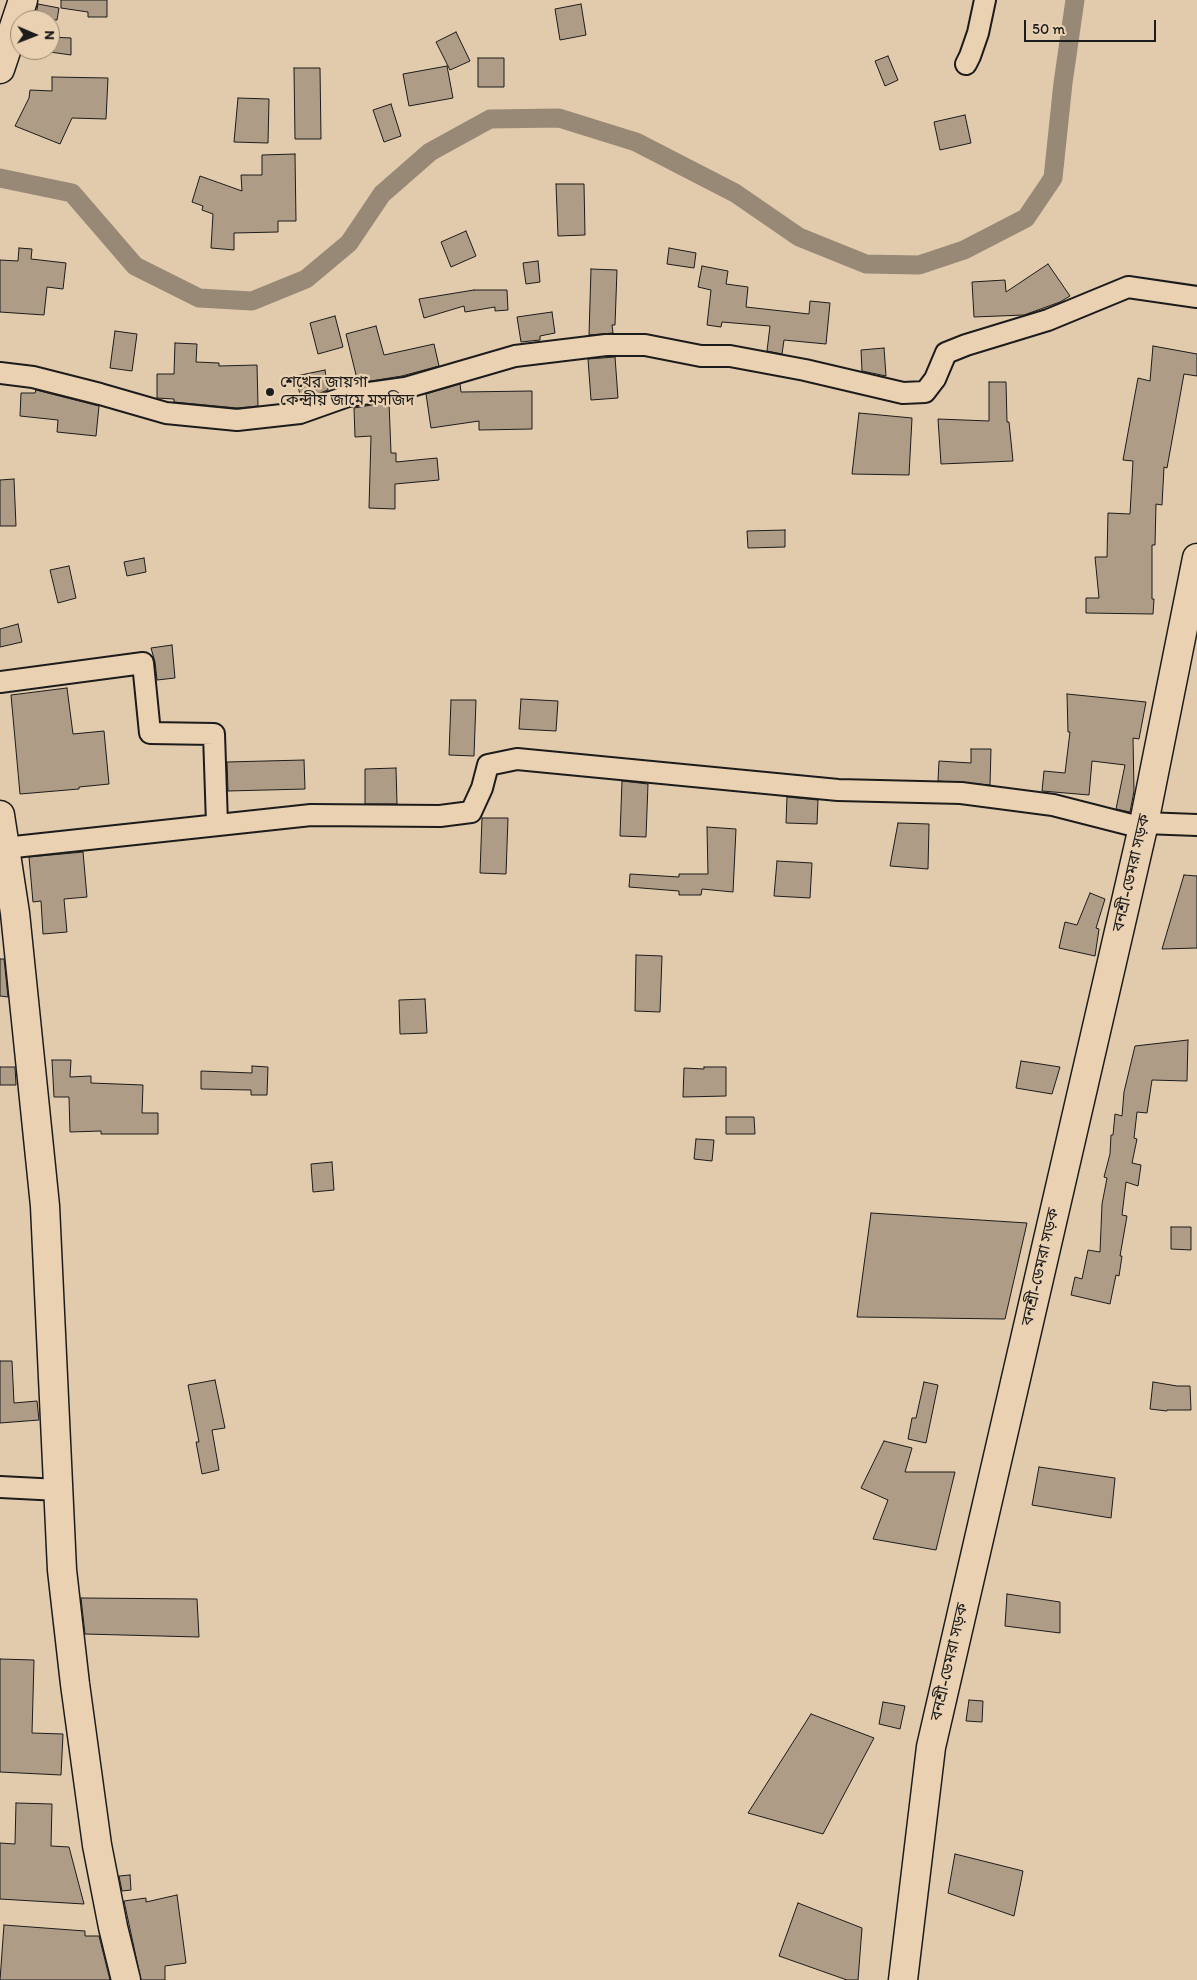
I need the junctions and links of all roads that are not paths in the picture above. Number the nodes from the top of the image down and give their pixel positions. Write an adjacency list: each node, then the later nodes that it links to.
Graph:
1 (23, 0): 4 (main road)
2 (985, 0): 3 (street)
3 (966, 64)
4 (0, 69)
5 (1197, 297): 6 (street)
6 (0, 373)
7 (1197, 558): 11 (main road, বনশ্রী-ডেমরা সড়ক)
8 (0, 682): 10 (street)
9 (0, 815): 13 (main road)
10 (218, 824): 11 (street); 13 (street)
11 (1144, 825): 12 (street); 17 (main road, বনশ্রী-ডেমরা সড়ক)
12 (1197, 825)
13 (5, 848): 15 (main road)
14 (0, 1487): 15 (street)
15 (59, 1490): 16 (main road)
16 (126, 1980)
17 (902, 1980)

